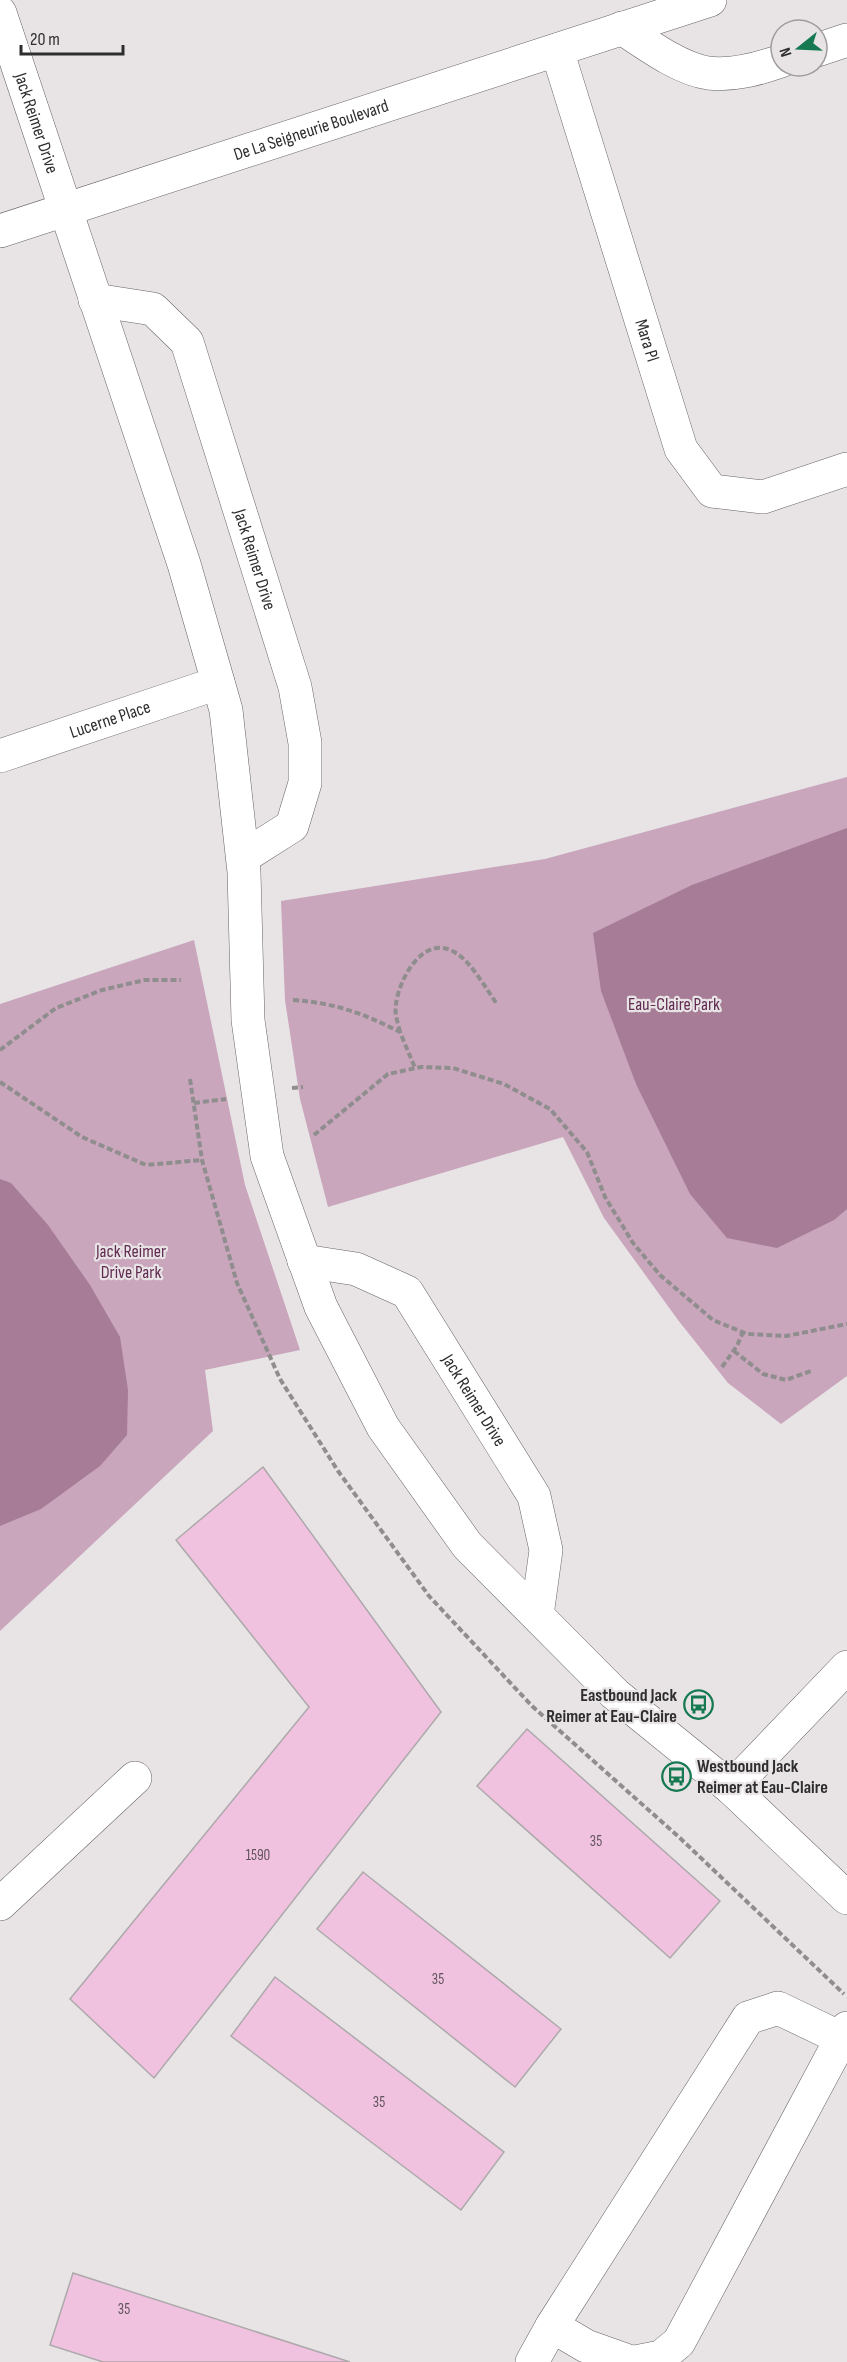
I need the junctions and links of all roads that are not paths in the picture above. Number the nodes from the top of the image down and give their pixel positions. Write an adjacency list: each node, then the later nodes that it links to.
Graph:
1 (710, 0): 3 (street, De La Seigneurie Boulevard)
2 (0, 13): 8 (street, Jack Reimer Drive)
3 (622, 28): 6 (street, De La Seigneurie Boulevard); 7 (street)
4 (847, 40): 5 (street)
5 (829, 46)
6 (557, 50): 8 (street, De La Seigneurie Boulevard); 11 (street, Mara Pl)
7 (769, 65)
8 (64, 210): 9 (street, De La Seigneurie Boulevard); 10 (street, Jack Reimer Drive)
9 (0, 231)
10 (95, 300): 12 (street, Jack Reimer Drive); 14 (street, Jack Reimer Drive)
11 (847, 469)
12 (218, 683): 13 (street, Lucerne Place); 14 (street, Jack Reimer Drive)
13 (0, 756)
14 (243, 857): 15 (street, Jack Reimer Drive)
15 (304, 1261): 16 (street, Jack Reimer Drive); 16 (street, Jack Reimer Drive)
16 (537, 1615): 19 (street, Jack Reimer Drive)
17 (847, 1667): 19 (street)
18 (135, 1778): 21 (street)
19 (731, 1788): 20 (street, Jack Reimer Drive)
20 (847, 1898)
21 (0, 1904)
22 (845, 2036): 23 (street); 25 (street)
23 (552, 2326): 24 (street); 25 (street)
24 (532, 2362)
25 (633, 2362)

